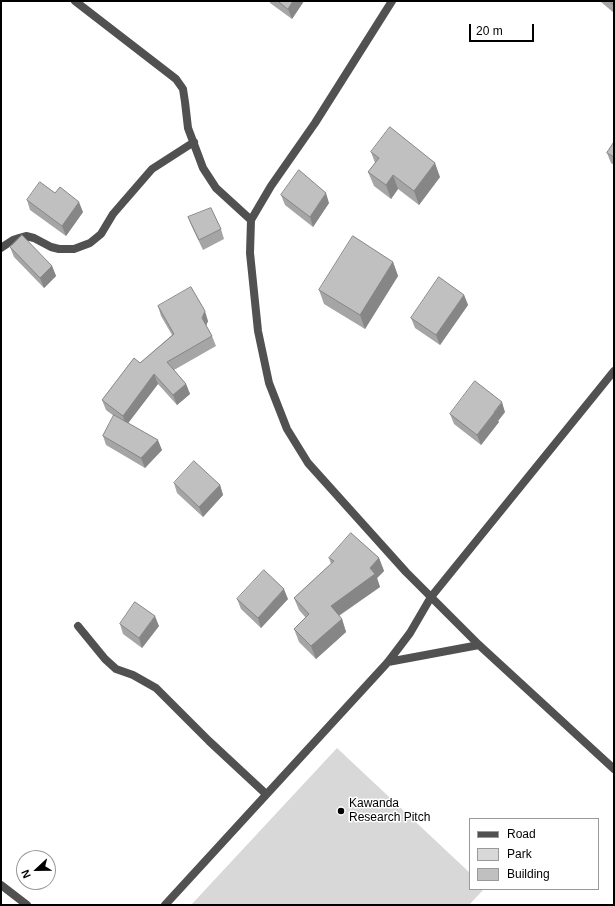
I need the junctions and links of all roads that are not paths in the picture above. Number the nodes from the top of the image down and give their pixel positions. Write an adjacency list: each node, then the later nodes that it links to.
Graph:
1 (75, 1): 3 (street)
2 (392, 1): 4 (street)
3 (194, 142): 4 (street); 5 (street)
4 (251, 220): 7 (street)
5 (1, 248)
6 (614, 371): 7 (street)
7 (431, 597): 9 (street); 10 (street)
8 (78, 626): 12 (street)
9 (479, 646): 10 (street); 11 (street)
10 (388, 662): 12 (street)
11 (614, 769)
12 (266, 794): 15 (street)
13 (1, 884): 14 (street)
14 (27, 905)
15 (165, 905)

